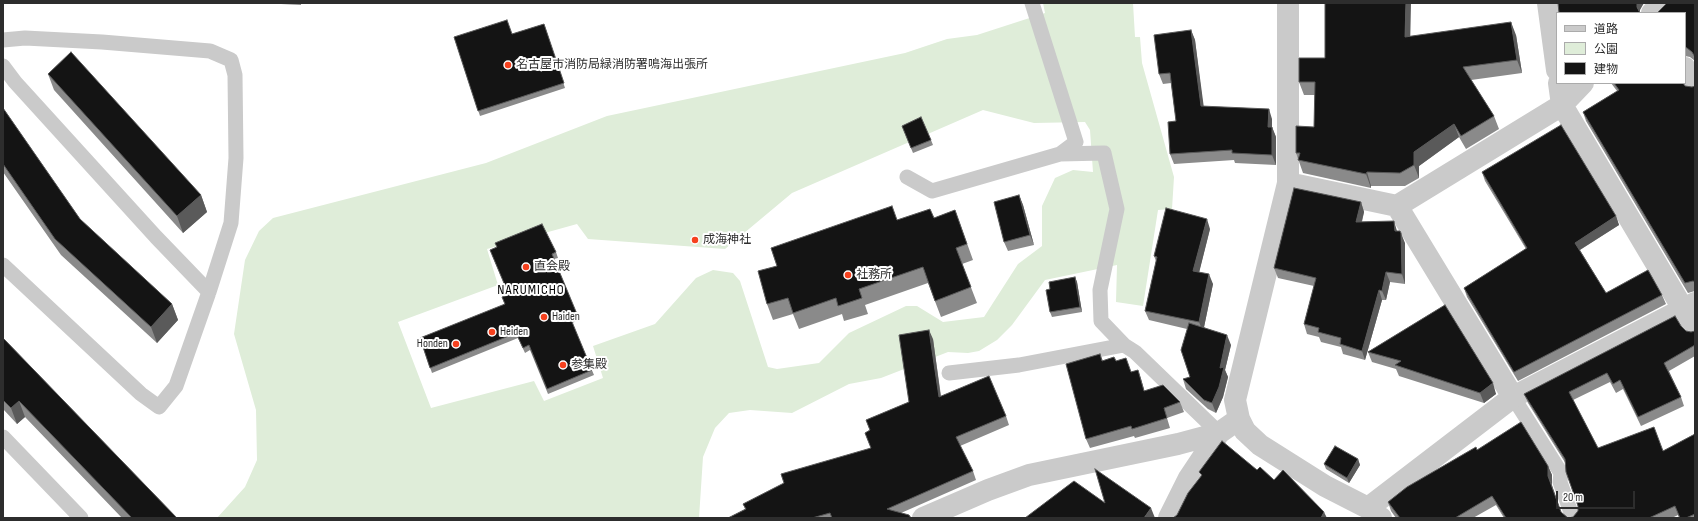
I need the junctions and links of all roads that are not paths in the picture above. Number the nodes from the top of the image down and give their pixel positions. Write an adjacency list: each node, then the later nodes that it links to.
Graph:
1 (1032, 3): 14 (lane)
2 (1288, 3): 16 (street)
3 (1548, 3): 7 (street)
4 (1662, 3): 5 (street)
5 (1653, 12)
6 (3, 40): 19 (lane)
7 (1556, 63)
8 (3, 66): 19 (lane)
9 (1686, 70): 12 (street)
10 (1559, 84): 13 (street)
11 (1582, 84): 13 (street)
12 (1695, 84)
13 (1562, 105): 17 (street); 20 (street)
14 (1060, 154): 15 (lane); 22 (lane)
15 (907, 177)
16 (1288, 183): 17 (street); 25 (street)
17 (1397, 206): 24 (street)
18 (3, 265): 19 (lane)
19 (209, 292)
20 (1689, 306): 21 (street); 24 (street)
21 (1695, 328)
22 (1124, 345): 23 (lane); 26 (lane)
23 (949, 373)
24 (1514, 397): 28 (street); 32 (lane)
25 (1239, 419): 26 (street); 28 (street)
26 (1219, 433): 30 (street); 31 (street)
27 (3, 437): 29 (lane)
28 (1374, 513)
29 (81, 518)
30 (923, 518)
31 (1170, 518)
32 (1574, 518)

